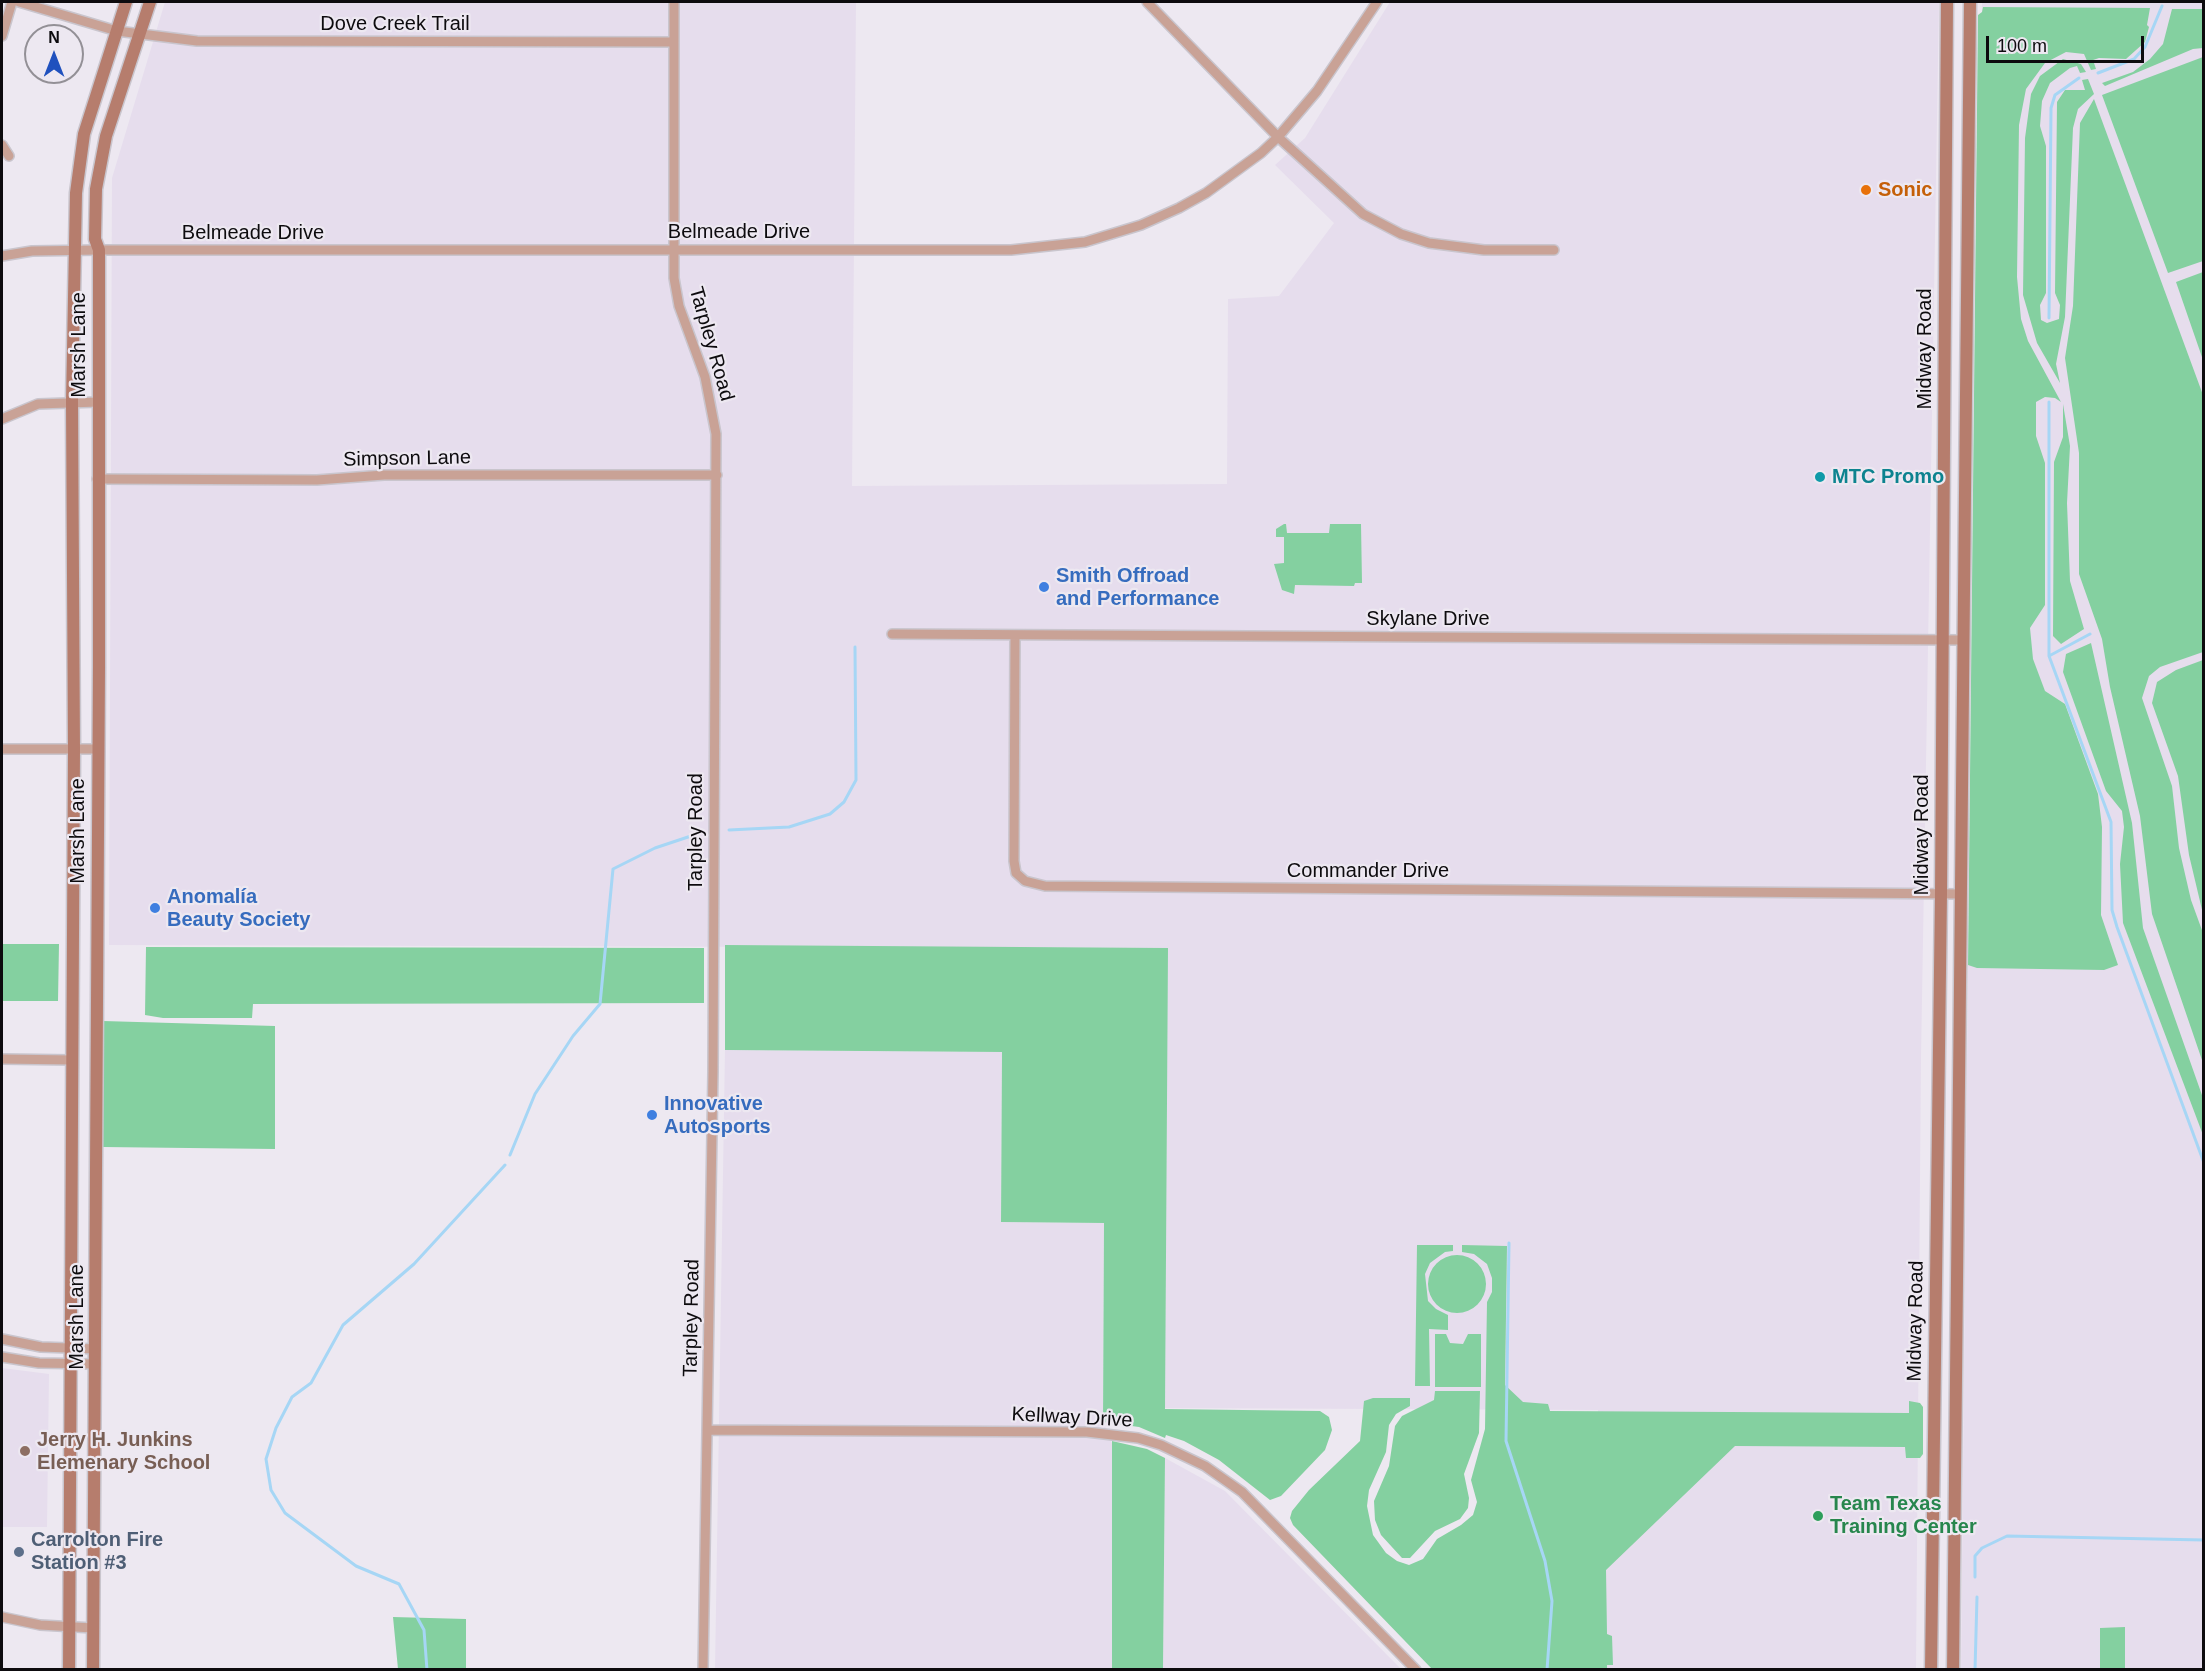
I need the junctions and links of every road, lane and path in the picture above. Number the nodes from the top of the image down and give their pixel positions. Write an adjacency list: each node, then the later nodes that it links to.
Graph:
1 (12, 2): 12 (street)
2 (19, 2): 10 (street, Dove Creek Trail)
3 (126, 2): 10 (main road, Marsh Lane)
4 (150, 2): 11 (main road, Marsh Lane)
5 (674, 2): 13 (street, Tarpley Road)
6 (1147, 2): 14 (street)
7 (1377, 2): 14 (street, Belmeade Drive)
8 (1947, 2): 17 (main road, Midway Road)
9 (1970, 2): 18 (main road, Midway Road)
10 (117, 31): 11 (street, Dove Creek Trail); 22 (main road, Marsh Lane)
11 (139, 35): 13 (street, Dove Creek Trail); 19 (main road, Marsh Lane)
12 (2, 36)
13 (674, 42): 20 (street, Tarpley Road)
14 (1278, 137): 20 (street, Belmeade Drive); 21 (street)
15 (2, 145): 16 (street)
16 (9, 156)
17 (1945, 158): 18 (main road); 24 (main road, Midway Road)
18 (1968, 158): 25 (main road, Midway Road)
19 (99, 250): 20 (street, Belmeade Drive); 22 (street, Belmeade Drive); 27 (main road, Marsh Lane)
20 (672, 250): 31 (street, Tarpley Road)
21 (1554, 250)
22 (76, 251): 23 (street, Belmeade Drive); 26 (main road, Marsh Lane)
23 (2, 256)
24 (1945, 263): 25 (main road); 29 (main road, Midway Road)
25 (1967, 263): 28 (main road, Midway Road)
26 (72, 401): 27 (street); 30 (street); 39 (main road, Marsh Lane)
27 (98, 402): 32 (main road, Marsh Lane)
28 (1966, 417): 29 (main road); 36 (main road, Midway Road)
29 (1944, 418): 35 (main road, Midway Road)
30 (2, 419)
31 (717, 476): 32 (street, Simpson Lane); 52 (street, Tarpley Road)
32 (98, 479): 38 (main road, Marsh Lane)
33 (892, 634): 34 (street, Skylane Drive)
34 (1015, 635): 35 (street, Skylane Drive); 40 (street, Commander Drive)
35 (1943, 640): 36 (street, Skylane Drive); 40 (main road, Midway Road)
36 (1964, 640): 41 (main road, Midway Road)
37 (2, 749): 39 (street)
38 (98, 749): 39 (street); 48 (main road, Marsh Lane)
39 (74, 750): 43 (main road, Marsh Lane)
40 (1941, 893): 41 (street, Commander Drive); 44 (main road, Midway Road)
41 (1962, 894): 45 (main road, Midway Road)
42 (2, 1059): 43 (street)
43 (72, 1060): 47 (main road, Marsh Lane)
44 (1937, 1240): 45 (main road); 53 (main road, Midway Road)
45 (1958, 1241): 54 (main road, Midway Road)
46 (2, 1338): 47 (street)
47 (72, 1348): 48 (street); 51 (main road, Marsh Lane)
48 (96, 1349): 50 (main road, Marsh Lane)
49 (2, 1357): 51 (street)
50 (96, 1364): 51 (street); 57 (main road, Marsh Lane)
51 (72, 1365): 56 (main road, Marsh Lane)
52 (709, 1430): 60 (street, Tarpley Road); 61 (street, Kellway Drive)
53 (1934, 1470): 54 (main road); 62 (main road, Midway Road)
54 (1955, 1471): 63 (main road, Midway Road)
55 (2, 1617): 56 (street)
56 (70, 1628): 57 (street); 58 (main road, Marsh Lane)
57 (93, 1628): 59 (main road, Marsh Lane)
58 (69, 1670)
59 (93, 1670)
60 (703, 1670)
61 (1416, 1670)
62 (1931, 1670)
63 (1953, 1670)

